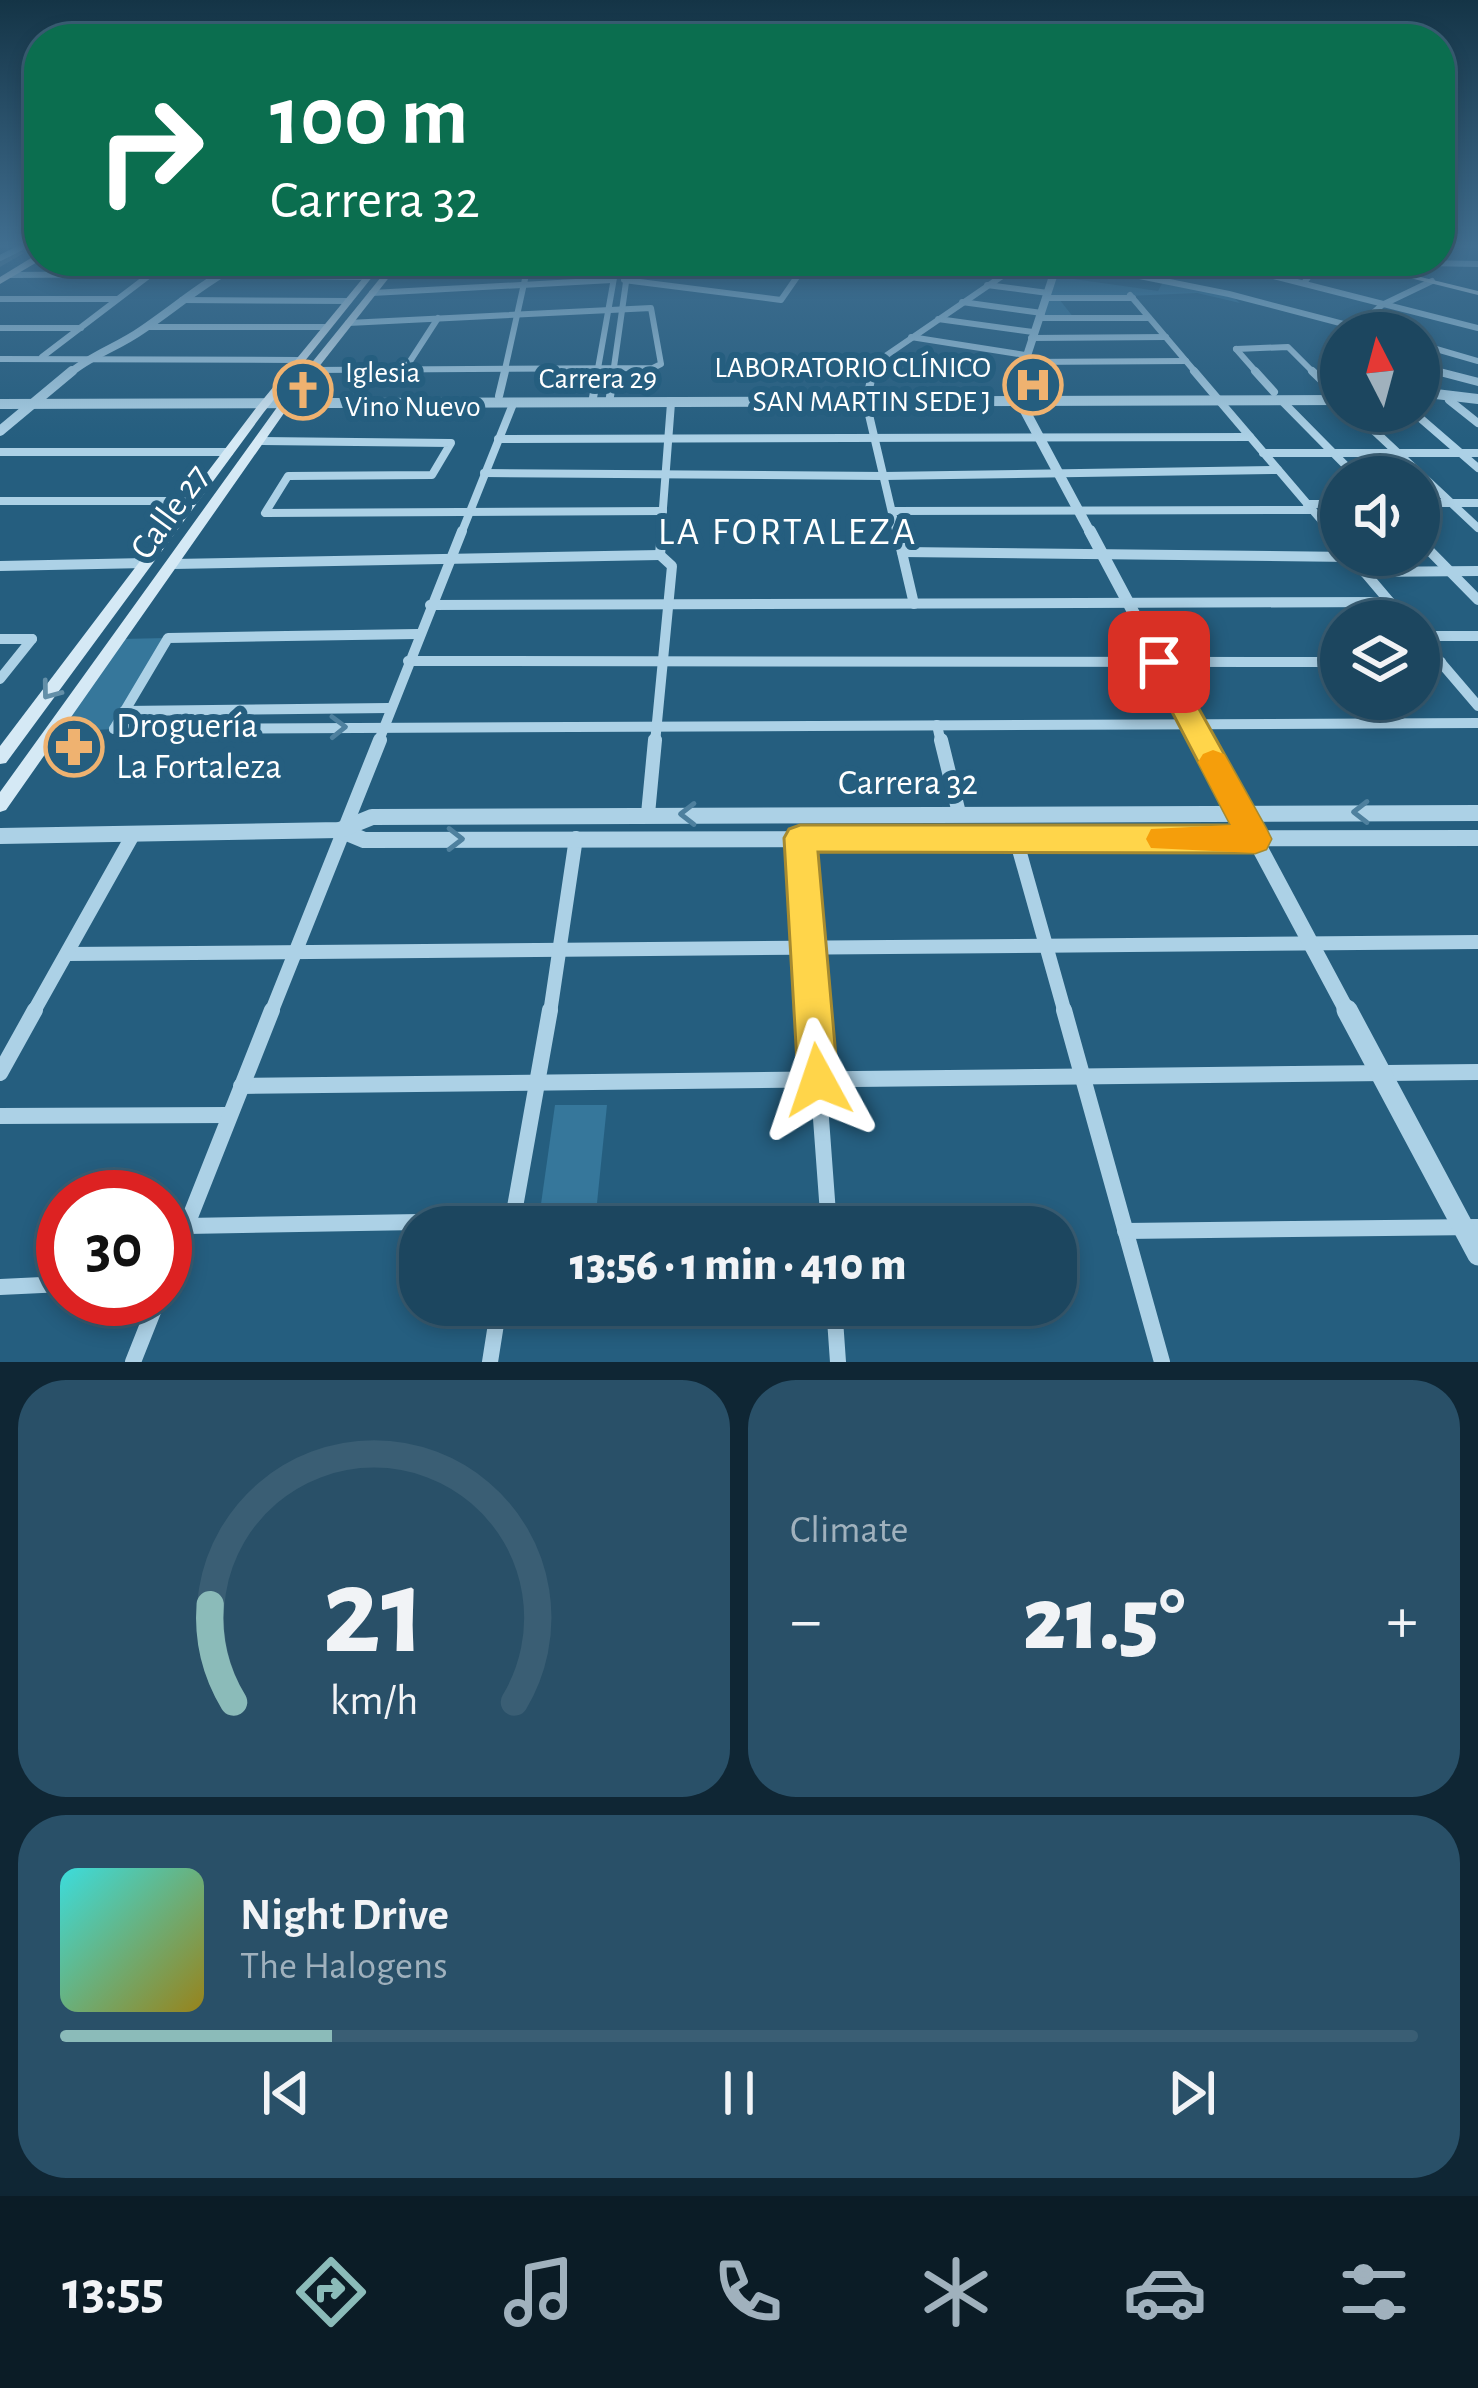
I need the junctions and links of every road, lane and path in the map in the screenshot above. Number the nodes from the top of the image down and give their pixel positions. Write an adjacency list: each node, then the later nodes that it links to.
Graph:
1 (103, 312): 25 (street)
2 (168, 312): 22 (street)
3 (340, 312): 23 (main road, Calle 27)
4 (357, 312): 21 (main road, Calle 27)
5 (543, 312): 15 (street)
6 (605, 312): 38 (street)
7 (620, 312): 39 (street)
8 (654, 312): 39 (street)
9 (949, 312): 19 (street)
10 (1020, 312): 16 (street)
11 (1042, 312): 16 (street)
12 (1144, 312): 18 (street)
13 (1289, 312): 20 (street)
14 (1412, 312): 26 (street)
15 (518, 313): 17 (street); 41 (street)
16 (1041, 315): 18 (street); 27 (street)
17 (438, 318): 21 (street); 40 (street)
18 (1149, 318): 28 (street)
19 (938, 319): 27 (street); 29 (street)
20 (1320, 321)
21 (348, 323): 42 (main road, Calle 27)
22 (149, 327): 23 (street); 33 (street)
23 (327, 327): 35 (main road, Calle 27)
24 (0, 328): 25 (street)
25 (81, 328): 32 (street)
26 (1478, 328)
27 (1032, 335): 28 (street); 34 (street)
28 (1166, 337): 37 (street)
29 (911, 338): 34 (street); 52 (street)
30 (1440, 350): 36 (street)
31 (0, 359): 32 (street)
32 (40, 359): 33 (street)
33 (86, 359): 35 (street); 46 (street)
34 (1024, 359): 37 (street); 49 (street)
35 (300, 360): 59 (main road, Calle 27)
36 (1478, 361)
37 (1186, 362): 50 (street)
38 (596, 368): 39 (street); 41 (street); 54 (street)
39 (613, 368): 55 (street)
40 (405, 369): 41 (street); 42 (street)
41 (505, 369): 48 (street)
42 (312, 370): 60 (main road, Calle 27)
43 (1440, 372): 45 (street)
44 (1320, 377): 51 (street)
45 (1478, 382)
46 (41, 395): 57 (street, Carrera 29); 59 (street, Carrera 29); 63 (street)
47 (1320, 395): 51 (street, Carrera 29)
48 (500, 396): 54 (street, Carrera 29); 60 (street, Carrera 29)
49 (1017, 396): 50 (street, Carrera 29); 52 (street, Carrera 29); 70 (street)
50 (1215, 396): 51 (street, Carrera 29); 69 (street)
51 (1278, 396): 78 (street)
52 (867, 397): 55 (street, Carrera 29); 62 (street, Carrera 29); 72 (street)
53 (1440, 398): 61 (street)
54 (592, 399): 55 (street, Carrera 29); 64 (street, Carrera 29)
55 (610, 399): 62 (street, Carrera 29)
56 (1440, 399): 58 (street)
57 (0, 400): 63 (street, Carrera 29)
58 (1449, 400): 61 (street); 65 (street)
59 (266, 402): 60 (street, Carrera 29); 63 (street, Carrera 29); 76 (main road, Calle 27)
60 (287, 402): 64 (street, Carrera 29); 74 (main road, Calle 27)
61 (1478, 402)
62 (670, 403): 71 (street)
63 (32, 404): 66 (street)
64 (513, 404): 73 (street)
65 (1478, 423)
66 (0, 431)
67 (1375, 432): 79 (street)
68 (1436, 432): 80 (street)
69 (1250, 436): 70 (street); 77 (street)
70 (1039, 437): 72 (street); 85 (street)
71 (668, 438): 72 (street); 73 (street); 87 (street)
72 (874, 438): 88 (street)
73 (498, 439): 86 (street)
74 (262, 441): 99 (street); 109 (main road, Calle 27)
75 (0, 452): 76 (street)
76 (230, 452): 90 (main road, Calle 27)
77 (1263, 453): 78 (street); 84 (street)
78 (1333, 453): 79 (street); 82 (street)
79 (1397, 453): 80 (street); 92 (street)
80 (1460, 453): 81 (street); 83 (street)
81 (1478, 453)
82 (1336, 456)
83 (1478, 468)
84 (1278, 470): 85 (street); 95 (street)
85 (1057, 471): 88 (street); 97 (street)
86 (484, 473): 87 (street); 99 (street)
87 (666, 475): 88 (street); 98 (street)
88 (884, 476): 96 (street)
89 (0, 501): 90 (street)
90 (193, 501): 108 (main road, Calle 27)
91 (1440, 503): 92 (street)
92 (1451, 503): 93 (street); 101 (street)
93 (1478, 503)
94 (1320, 506): 95 (street)
95 (1310, 507): 97 (street); 100 (street)
96 (892, 511): 97 (street); 102 (street)
97 (1078, 511): 104 (street)
98 (663, 512): 99 (street); 103 (street)
99 (468, 513): 106 (street)
100 (1320, 519)
101 (1478, 528)
102 (902, 552): 104 (street); 120 (street)
103 (660, 555): 106 (street); 119 (street)
104 (1102, 555): 105 (street); 118 (street)
105 (1320, 556)
106 (449, 559): 109 (street); 121 (street)
107 (1440, 562): 112 (street)
108 (146, 563): 110 (street); 140 (main road, Calle 27, one-way to 140)
109 (173, 564): 141 (main road, Calle 27)
110 (0, 566)
111 (1440, 572): 112 (street)
112 (1450, 572): 113 (street); 116 (street)
113 (1478, 572)
114 (1367, 576): 115 (street)
115 (1388, 600)
116 (1478, 600)
117 (1320, 602): 118 (street)
118 (1128, 603): 120 (street); 128 (street)
119 (669, 604): 120 (street); 121 (street); 127 (street)
120 (914, 604)
121 (430, 605): 122 (street)
122 (418, 634): 126 (street); 134 (street)
123 (1440, 636): 124 (street)
124 (1478, 636)
125 (0, 639): 131 (street)
126 (408, 661): 127 (street); 133 (street)
127 (664, 661): 128 (street); 138 (street)
128 (1159, 662): 129 (street); 136 (street)
129 (1320, 662)
130 (1441, 662): 132 (street)
131 (0, 679)
132 (1478, 706)
133 (389, 708): 134 (street); 139 (street)
134 (124, 711): 139 (street, one-way to 139)
135 (1478, 723): 136 (street)
136 (1193, 724): 137 (street); 142 (street)
137 (937, 725): 138 (street); 145 (street)
138 (659, 726): 139 (street); 144 (street)
139 (382, 727): 146 (street)
140 (0, 758)
141 (0, 805)
142 (1240, 812): 143 (street, Carrera 32, one-way to 142); 145 (street, Carrera 32); 153 (street)
143 (1478, 813)
144 (648, 814): 145 (street, Carrera 32, one-way to 144); 146 (street, Carrera 32)
145 (959, 814)
146 (340, 830): 147 (street, Carrera 32); 149 (street, Carrera 32, one-way to 149); 159 (street)
147 (134, 833): 148 (street, Carrera 32); 160 (street)
148 (0, 836)
149 (576, 838): 150 (street, Carrera 32); 158 (street)
150 (800, 838): 151 (street, Carrera 32); 157 (street)
151 (1016, 838): 153 (street, Carrera 32); 156 (street)
152 (1478, 838): 153 (street, Carrera 32)
153 (1255, 839): 155 (street)
154 (1478, 942): 155 (street)
155 (1310, 943): 156 (street); 163 (street)
156 (1044, 945): 157 (street); 164 (street)
157 (807, 946): 158 (street); 165 (street)
158 (559, 948): 159 (street); 166 (street)
159 (294, 950): 160 (street); 167 (street)
160 (68, 954): 162 (street)
161 (1478, 1072): 163 (street)
162 (0, 1073)
163 (1380, 1073): 164 (street); 175 (street)
164 (1082, 1076): 165 (street); 176 (street)
165 (818, 1080): 166 (street); 171 (street)
166 (539, 1083): 167 (street); 170 (street)
167 (241, 1087): 168 (street)
168 (230, 1115): 169 (street); 172 (street)
169 (0, 1116)
170 (515, 1206)
171 (827, 1206)
172 (192, 1211)
173 (399, 1225): 174 (street)
174 (192, 1226)
175 (1471, 1227): 176 (street); 177 (street)
176 (1124, 1231): 186 (street)
177 (1478, 1255)
178 (36, 1285): 179 (street)
179 (0, 1287)
180 (147, 1326): 183 (street)
181 (496, 1326): 184 (street)
182 (835, 1326): 185 (street)
183 (133, 1362)
184 (490, 1362)
185 (838, 1362)
186 (1162, 1362)

